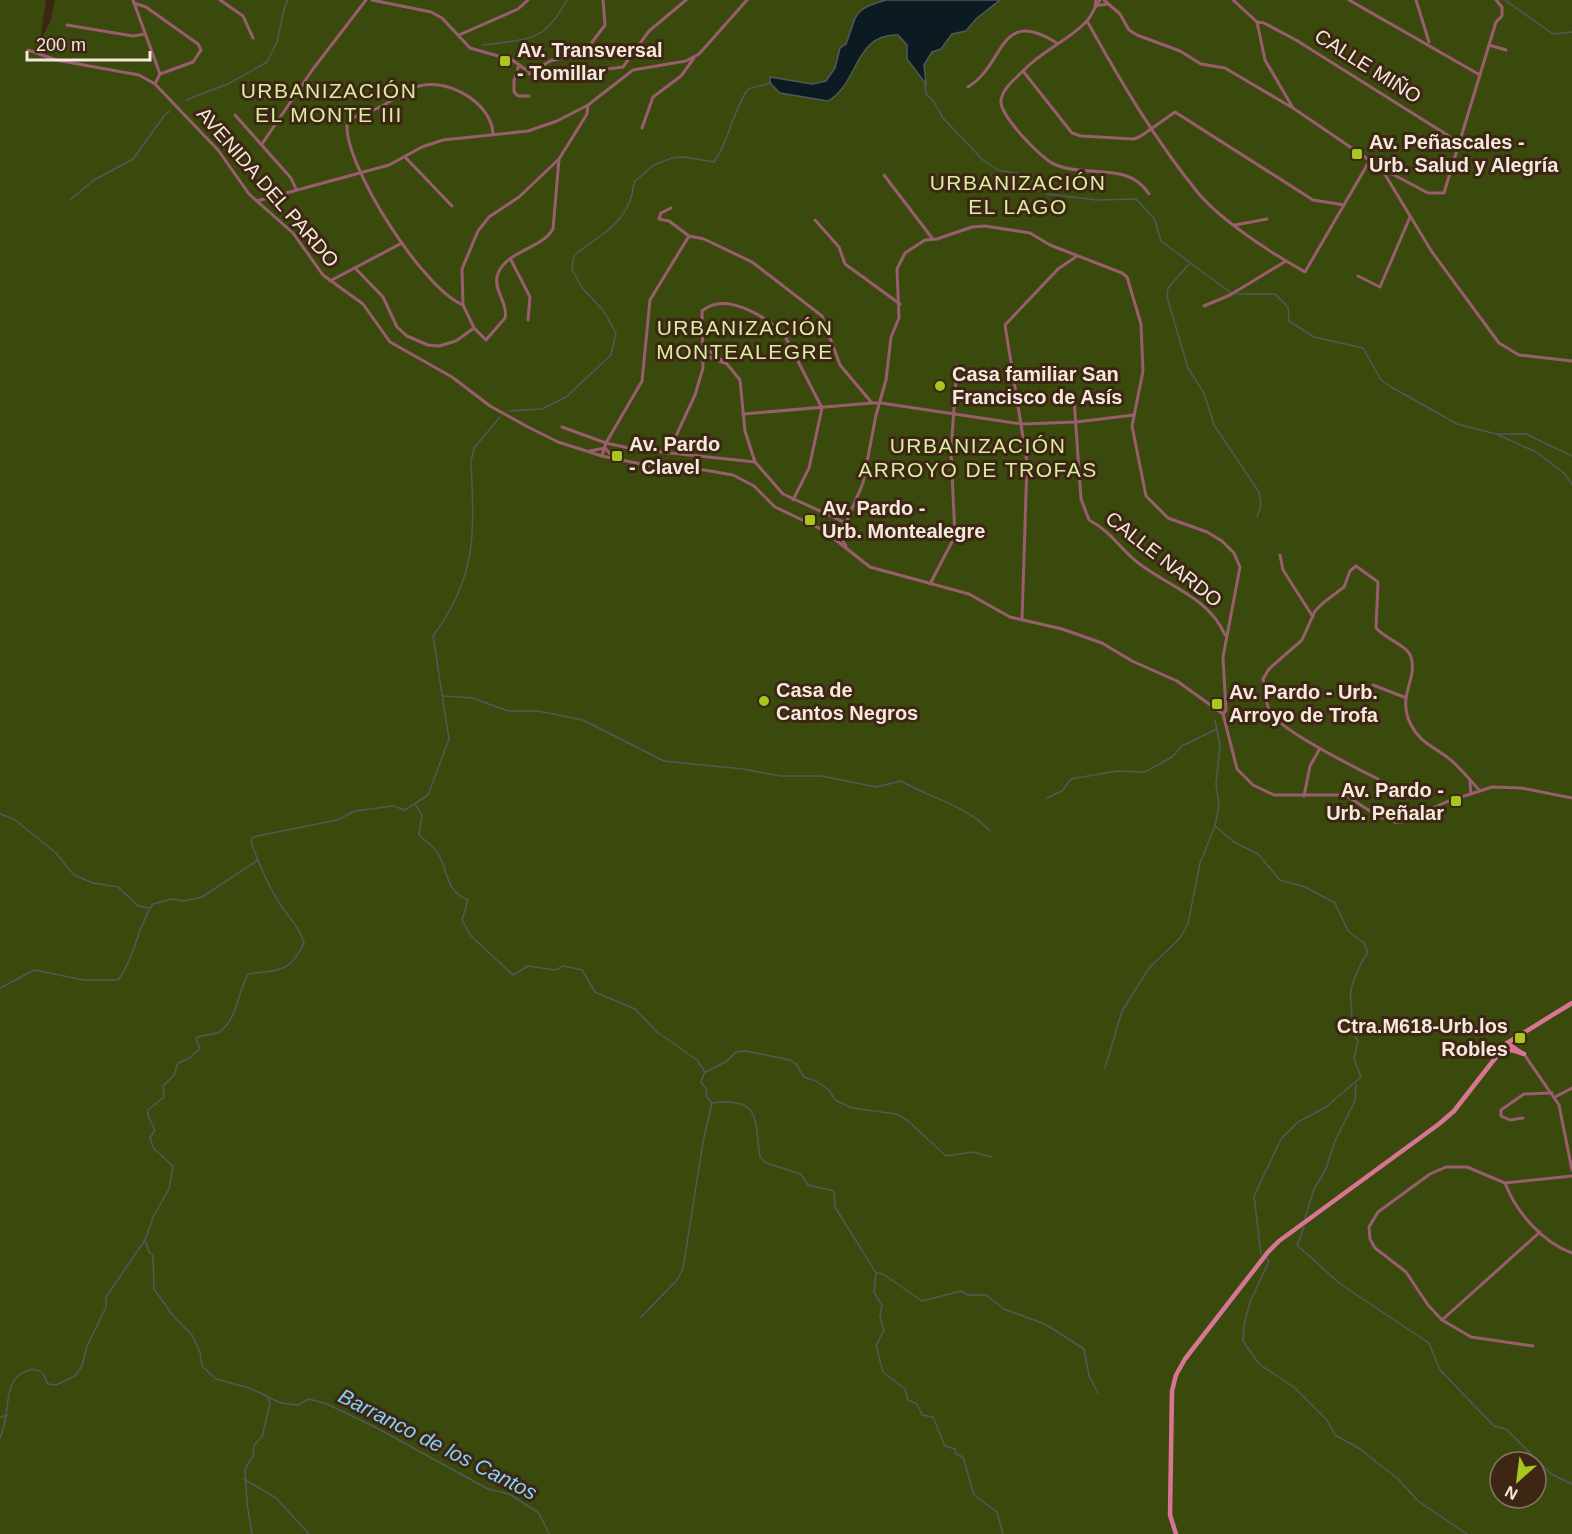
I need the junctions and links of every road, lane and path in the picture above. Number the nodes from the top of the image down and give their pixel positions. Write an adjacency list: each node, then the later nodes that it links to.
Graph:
1 (220, 0): 22 (street)
2 (366, 0): 53 (street)
3 (372, 0): 21 (street)
4 (528, 0): 21 (street)
5 (603, 0): 40 (street)
6 (686, 0): 31 (street)
7 (747, 0): 28 (street)
8 (1098, 0): 16 (street)
9 (1104, 0): 15 (street)
10 (1233, 0): 18 (street, CALLE MIÑO)
11 (1349, 0): 24 (street)
12 (1416, 0): 24 (street)
13 (1496, 0): 25 (street)
14 (133, 2): 20 (street); 39 (street)
15 (1108, 4): 16 (street); 47 (street)
16 (1095, 6): 17 (street)
17 (1087, 21): 23 (street); 50 (street)
18 (1257, 22): 47 (street); 52 (street, CALLE MIÑO)
19 (66, 25): 20 (street)
20 (145, 34): 39 (street)
21 (459, 35): 30 (street)
22 (253, 38)
23 (1057, 43): 36 (street); 44 (street)
24 (1429, 44): 41 (street)
25 (1489, 45): 27 (street); 41 (street)
26 (28, 50): 43 (street, AVENIDA DEL PARDO)
27 (1506, 50)
28 (694, 58): 29 (street); 33 (street)
29 (686, 61): 33 (street); 35 (street)
30 (519, 65): 40 (street); 45 (street)
31 (628, 65): 32 (street); 35 (street); 38 (street)
32 (623, 66): 34 (street); 37 (street)
33 (689, 67): 49 (street)
34 (618, 69): 37 (street); 40 (street)
35 (636, 69): 38 (street)
36 (1023, 71): 50 (street); 61 (street)
37 (623, 72): 38 (street); 42 (street)
38 (629, 73): 42 (street)
39 (160, 74): 43 (street)
40 (529, 74)
41 (1480, 75): 52 (street)
42 (620, 79): 46 (street)
43 (155, 84): 62 (street, AVENIDA DEL PARDO)
44 (968, 87)
45 (529, 96)
46 (588, 105): 51 (street); 55 (street)
47 (1293, 108): 56 (street)
48 (235, 116): 53 (street)
49 (642, 128)
50 (1151, 129): 63 (street); 69 (street)
51 (493, 134): 54 (street); 58 (street)
52 (1460, 143): 57 (street)
53 (262, 144): 60 (street)
54 (405, 157): 58 (street); 64 (street)
55 (559, 159): 74 (street); 80 (street)
56 (1370, 160): 57 (street); 63 (street)
57 (1381, 168): 66 (street)
58 (360, 172): 60 (street); 72 (street)
59 (884, 175): 71 (street)
60 (296, 189): 62 (street)
61 (1149, 194)
62 (257, 201): 78 (street, AVENIDA DEL PARDO)
63 (1344, 205): 75 (street)
64 (452, 206)
65 (670, 208): 70 (street)
66 (1410, 217): 77 (street); 86 (street)
67 (1267, 219): 69 (street)
68 (815, 220): 79 (street)
69 (1234, 225): 75 (street)
70 (688, 236): 90 (street); 99 (street)
71 (932, 238): 73 (street); 79 (street)
72 (402, 243): 76 (street); 80 (street)
73 (1078, 255): 95 (street); 97 (street)
74 (511, 260): 82 (street); 83 (street)
75 (1286, 261): 81 (street)
76 (355, 268): 78 (street); 83 (street)
77 (1358, 276)
78 (330, 281): 100 (street, AVENIDA DEL PARDO)
79 (900, 304): 91 (street)
80 (463, 305): 83 (street)
81 (1204, 306)
82 (528, 320)
83 (474, 328)
84 (704, 347): 85 (street); 87 (street); 92 (street)
85 (704, 355): 87 (street); 101 (street)
86 (1572, 361)
87 (727, 364): 94 (street)
88 (957, 365): 93 (street)
89 (1074, 399): 96 (street, CALLE NARDO)
90 (872, 403): 91 (street); 92 (street)
91 (879, 403): 93 (street); 106 (street)
92 (822, 408): 94 (street); 105 (street)
93 (953, 412): 97 (street); 113 (street)
94 (743, 414): 104 (street)
95 (1134, 415): 96 (street); 116 (street)
96 (1076, 422): 97 (street); 116 (street, CALLE NARDO)
97 (1022, 424): 115 (street)
98 (562, 427): 99 (street)
99 (606, 446): 100 (street); 101 (street); 102 (street); 103 (street)
100 (585, 451): 102 (street, AVENIDA DEL PARDO)
101 (669, 453): 104 (street)
102 (602, 456): 103 (street, AVENIDA DEL PARDO)
103 (615, 459): 108 (street, AVENIDA DEL PARDO)
104 (755, 462): 105 (street)
105 (793, 500): 106 (street)
106 (846, 523): 107 (street); 109 (street)
107 (839, 529): 108 (street); 109 (street)
108 (823, 530): 110 (street, AVENIDA DEL PARDO)
109 (842, 533): 110 (street); 112 (street)
110 (837, 539): 112 (street, AVENIDA DEL PARDO)
111 (1280, 555): 114 (street)
112 (864, 564): 113 (street, AVENIDA DEL PARDO)
113 (930, 584): 115 (street, AVENIDA DEL PARDO)
114 (1313, 617): 118 (street); 120 (street)
115 (1022, 620): 119 (street, AVENIDA DEL PARDO)
116 (1226, 636): 119 (street)
117 (1373, 685): 118 (street)
118 (1404, 697): 122 (street)
119 (1223, 714): 125 (street)
120 (1320, 749): 121 (street); 125 (street)
121 (1378, 779)
122 (1470, 782): 123 (street); 124 (street)
123 (1480, 791): 124 (street); 126 (street)
124 (1471, 794): 125 (street)
125 (1304, 796)
126 (1572, 798)
127 (1572, 1003): 128 (main road)
128 (1519, 1034): 129 (main road); 130 (main road)
129 (1507, 1043): 130 (main road); 132 (main road)
130 (1514, 1048): 131 (main road); 132 (main road)
131 (1524, 1054): 134 (street)
132 (1485, 1071): 143 (main road)
133 (1572, 1088): 134 (street)
134 (1554, 1095): 135 (street); 136 (street)
135 (1522, 1118)
136 (1572, 1170)
137 (1572, 1176): 138 (street)
138 (1505, 1183): 139 (street); 141 (street)
139 (1540, 1232): 140 (street); 141 (street)
140 (1572, 1253)
141 (1442, 1320): 142 (street)
142 (1533, 1346)
143 (1176, 1534)

